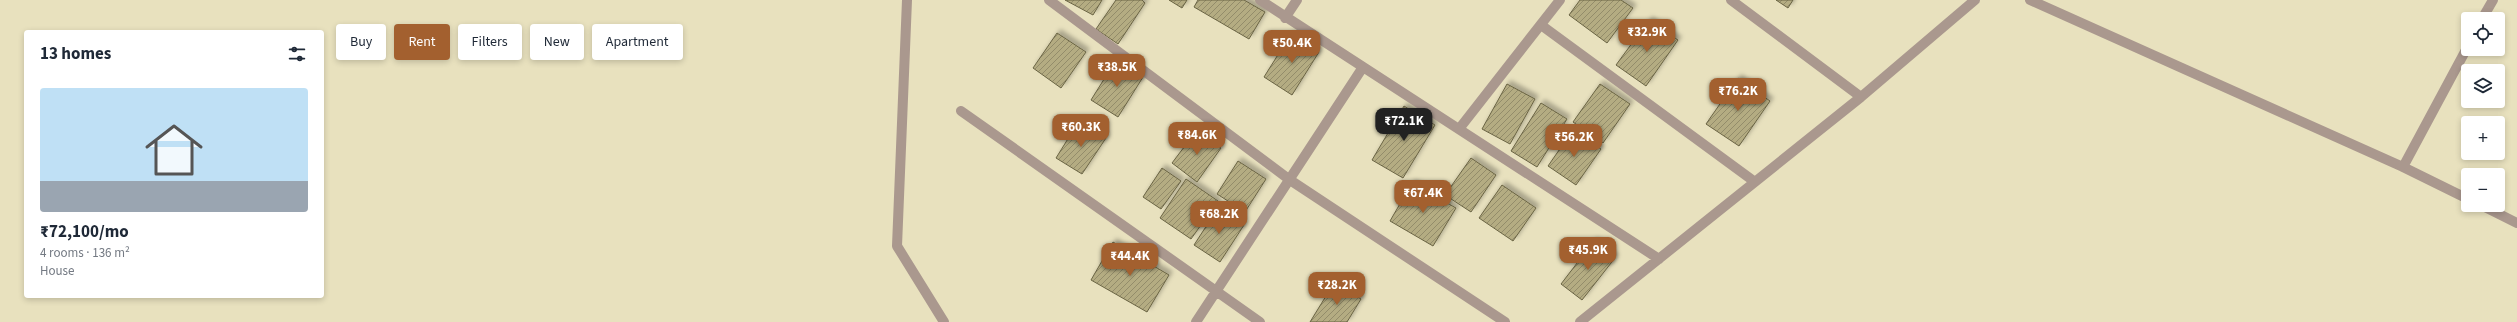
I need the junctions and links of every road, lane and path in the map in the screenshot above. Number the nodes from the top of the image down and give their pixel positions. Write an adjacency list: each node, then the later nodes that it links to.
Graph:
1 (907, 0): 26 (street)
2 (1049, 0): 19 (street)
3 (1260, 0): 11 (street)
4 (1297, 0): 11 (street)
5 (1560, 0): 12 (street)
6 (1731, 0): 15 (street)
7 (1975, 0): 15 (street)
8 (2030, 0): 18 (street)
9 (2493, 0): 10 (street)
10 (2486, 12)
11 (1285, 18): 14 (street)
12 (1541, 25): 17 (street); 20 (street)
13 (2463, 56): 18 (street)
14 (1363, 67): 17 (street); 19 (street)
15 (1862, 97): 20 (street)
16 (961, 111): 25 (street)
17 (1459, 129): 24 (street)
18 (2403, 167): 21 (street)
19 (1290, 180): 25 (street); 29 (street)
20 (1755, 182): 24 (street)
21 (2461, 195)
22 (2495, 212): 23 (street)
23 (2517, 223)
24 (1659, 259): 30 (street)
25 (1216, 292): 27 (street); 28 (street)
26 (944, 322)
27 (1196, 322)
28 (1260, 322)
29 (1505, 322)
30 (1580, 322)

